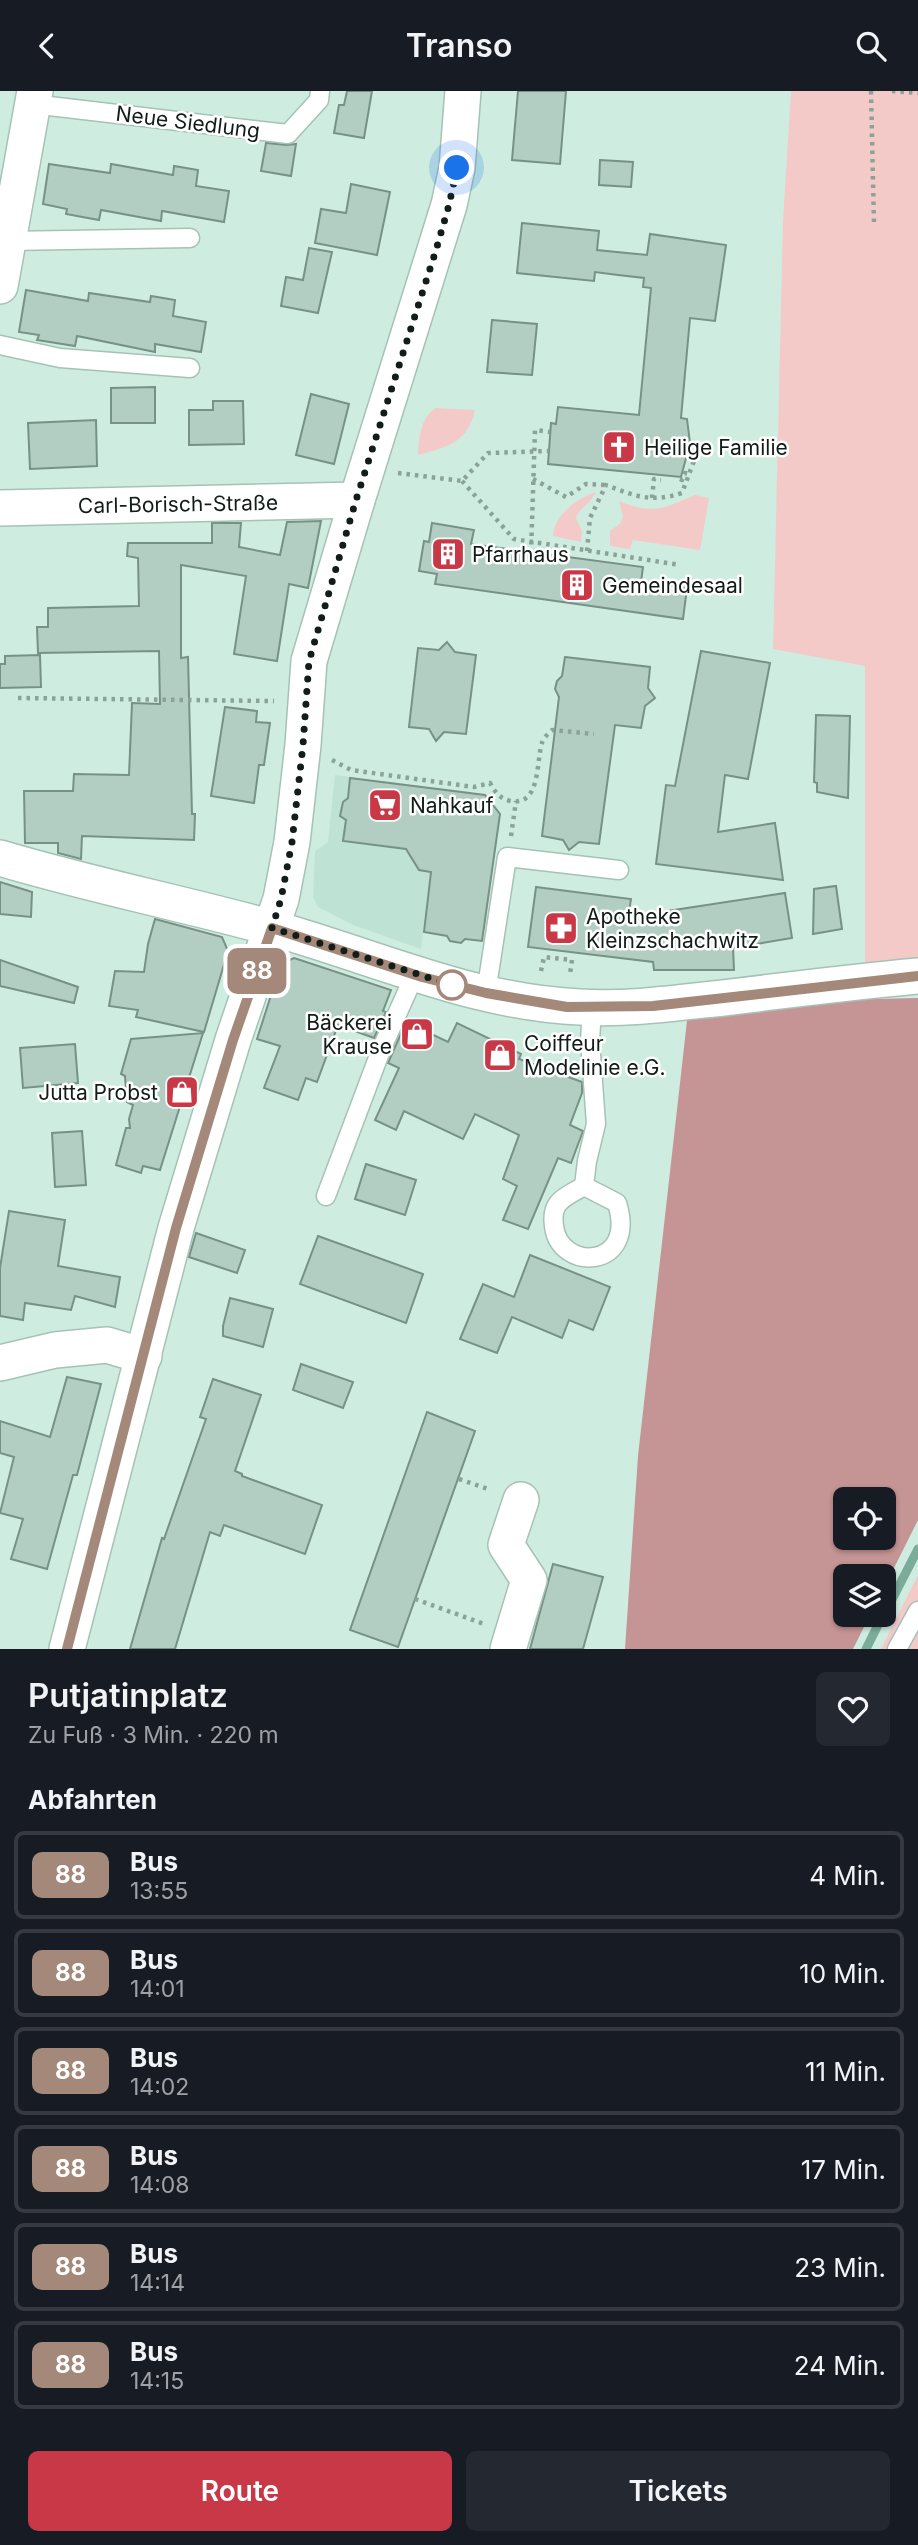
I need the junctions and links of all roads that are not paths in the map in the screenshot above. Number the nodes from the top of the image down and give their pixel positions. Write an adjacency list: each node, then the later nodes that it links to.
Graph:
1 (320, 91): 3 (lane, Neue Siedlung)
2 (463, 91): 10 (street)
3 (34, 97): 4 (street, Neue Siedlung)
4 (8, 199): 6 (street, Neue Siedlung)
5 (190, 238): 6 (lane)
6 (8, 241): 7 (street, Neue Siedlung)
7 (0, 286)
8 (0, 345): 9 (lane)
9 (190, 368)
10 (356, 500): 11 (street, Carl-Borisch-Straße); 14 (street)
11 (0, 507)
12 (0, 858): 14 (street)
13 (619, 870): 17 (lane)
14 (272, 928): 15 (street); 21 (street)
15 (415, 974): 17 (street); 20 (lane)
16 (918, 977): 18 (street)
17 (486, 993): 18 (street)
18 (592, 1007): 19 (lane)
19 (584, 1186)
20 (326, 1196)
21 (144, 1356): 22 (street); 25 (street)
22 (0, 1363)
23 (522, 1500): 26 (street)
24 (918, 1611): 27 (lane)
25 (66, 1649)
26 (508, 1649)
27 (897, 1649)

